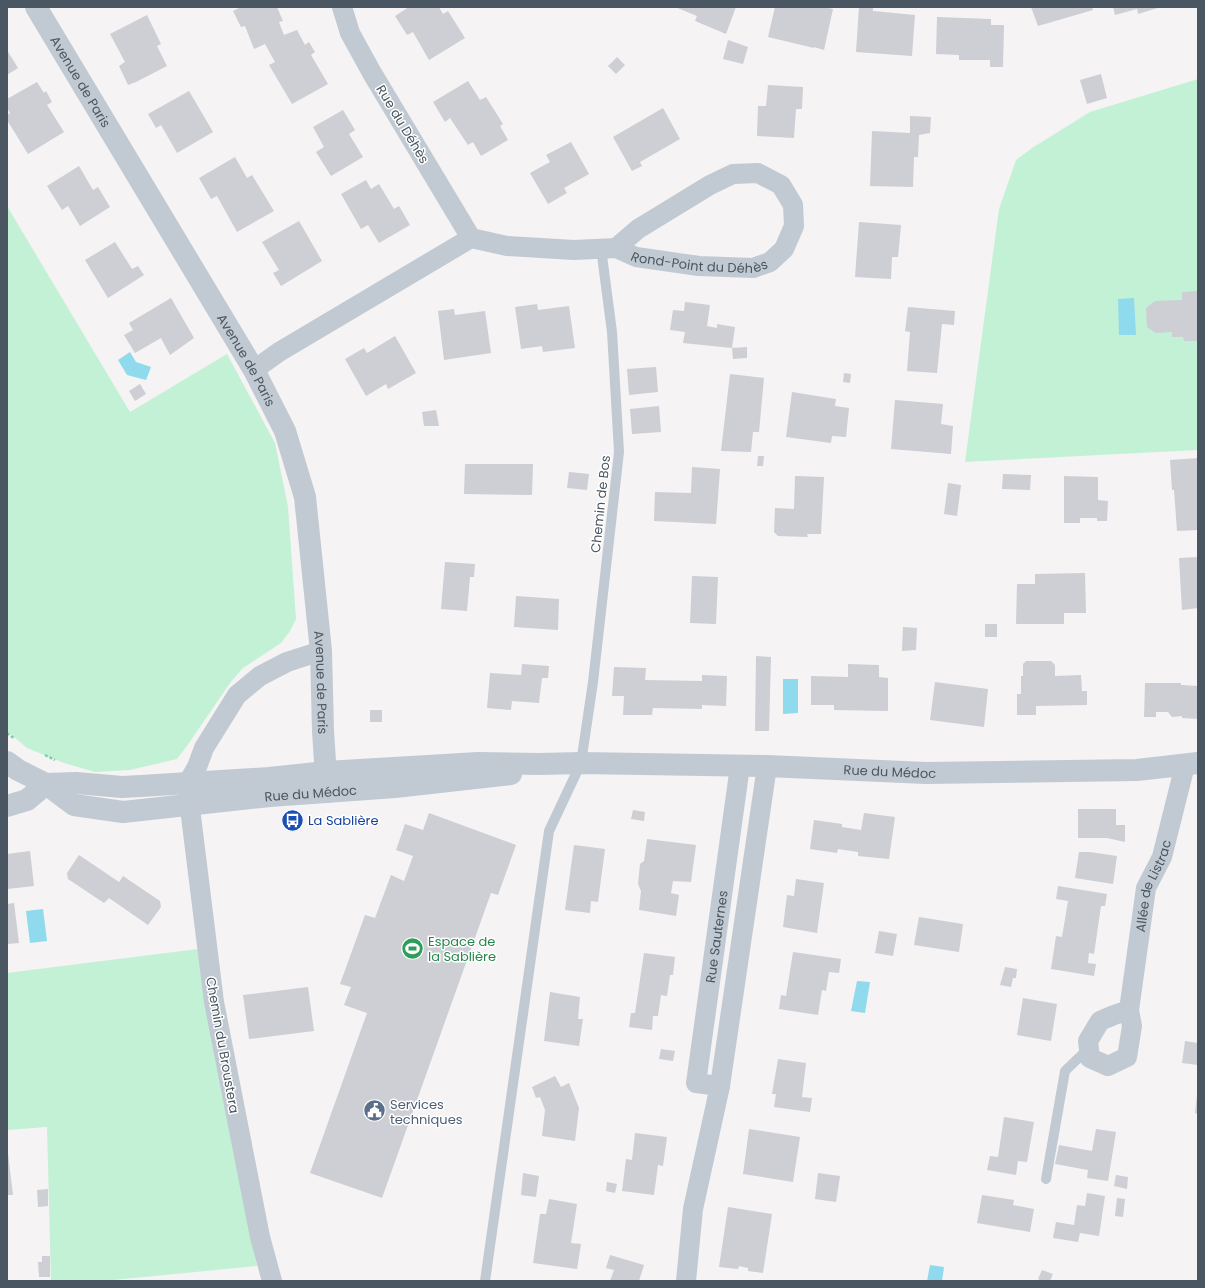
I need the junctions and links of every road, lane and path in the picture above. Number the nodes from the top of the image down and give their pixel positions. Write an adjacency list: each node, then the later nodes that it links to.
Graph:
1 (36, 7): 5 (street, Avenue de Paris)
2 (342, 7): 3 (street, Rue du Déhès)
3 (471, 238): 4 (street); 5 (street)
4 (608, 248): 4 (street, Rond-Point du Déhès); 8 (lane, Chemin de Bos)
5 (254, 370): 6 (street, Avenue de Paris)
6 (321, 651): 12 (street, Avenue de Paris); 14 (street)
7 (7, 762): 13 (street, Rue du Médoc)
8 (581, 763): 10 (street, Rue du Médoc); 12 (street, Rue du Médoc); 22 (lane, Chemin de Bos)
9 (1191, 764): 11 (street, Rue du Médoc); 17 (street, Allée de Listrac)
10 (740, 766): 11 (street, Rue du Médoc); 19 (street, Rue Sauternes)
11 (767, 766): 19 (street, Rue Sauternes)
12 (326, 773): 14 (street, Rue du Médoc); 15 (street, Rue du Médoc)
13 (46, 784): 14 (street, Rue du Médoc); 15 (street, Rue du Médoc); 16 (street)
14 (188, 784): 15 (street, Chemin du Broustera)
15 (191, 805): 21 (street, Chemin du Broustera)
16 (7, 806)
17 (1129, 1010): 18 (street); 18 (street, Allée de Listrac)
18 (1089, 1048): 20 (lane)
19 (720, 1086): 23 (street, Rue Sauternes)
20 (1046, 1179)
21 (272, 1281)
22 (485, 1281)
23 (686, 1281)

